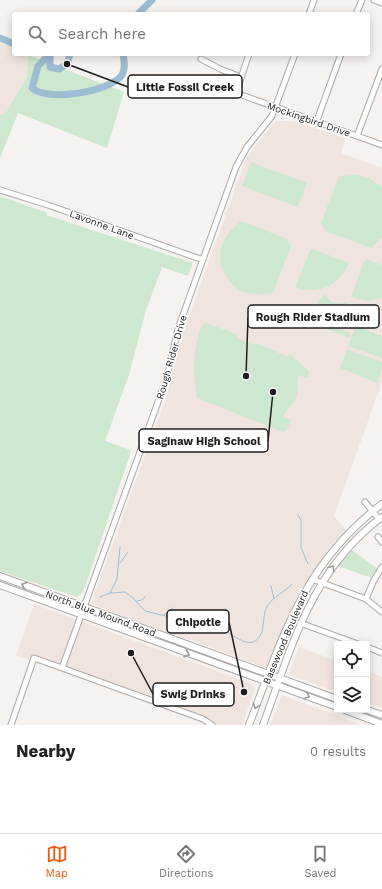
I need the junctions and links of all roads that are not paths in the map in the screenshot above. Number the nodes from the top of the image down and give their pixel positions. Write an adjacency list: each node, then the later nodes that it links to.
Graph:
1 (314, 0): 5 (street)
2 (362, 0): 6 (street)
3 (374, 0): 4 (street)
4 (382, 3)
5 (310, 12)
6 (357, 12)
7 (248, 56): 12 (street)
8 (294, 56): 13 (street, Rough Rider Drive)
9 (340, 56): 14 (street)
10 (201, 59): 12 (street)
11 (382, 69): 15 (street)
12 (241, 77): 13 (street, Mockingbird Drive)
13 (276, 108): 14 (street, Mockingbird Drive); 18 (street, Rough Rider Drive)
14 (316, 123): 15 (street, Mockingbird Drive)
15 (356, 136): 16 (street, Mockingbird Drive)
16 (382, 145)
17 (0, 190): 18 (street, Lavonne Lane)
18 (203, 260): 31 (street, Rough Rider Drive)
19 (365, 502): 21 (street)
20 (382, 504): 21 (main road, Basswood Boulevard)
21 (372, 511): 22 (street); 27 (main road, Basswood Boulevard)
22 (380, 518): 28 (main road, Basswood Boulevard, one-way to 22)
23 (378, 537): 24 (street)
24 (382, 542)
25 (382, 567): 30 (street)
26 (0, 576): 31 (main road, North Blue Mound Road, one-way to 26)
27 (312, 579): 28 (street); 41 (main road, Basswood Boulevard)
28 (320, 583): 30 (street); 34 (main road, Basswood Boulevard)
29 (0, 585): 33 (main road, North Blue Mound Road)
30 (366, 600): 32 (street)
31 (84, 607): 33 (street, Rough Rider Drive); 36 (main road, North Blue Mound Road)
32 (382, 612)
33 (82, 614): 35 (main road, North Blue Mound Road); 40 (street, Rough Rider Drive)
34 (300, 623): 37 (street); 42 (main road, Basswood Boulevard)
35 (131, 633): 36 (main road); 43 (main road, North Blue Mound Road, one-way to 43)
36 (179, 641): 41 (main road, North Blue Mound Road)
37 (350, 641)
38 (370, 648): 39 (street)
39 (382, 653)
40 (62, 668): 51 (street); 52 (street)
41 (269, 674): 42 (main road, North Blue Mound Road); 43 (main road, Basswood Boulevard)
42 (280, 678): 44 (main road, Basswood Boulevard); 45 (main road, North Blue Mound Road)
43 (266, 682): 44 (main road, North Blue Mound Road); 53 (main road, Basswood Boulevard, one-way to 53)
44 (277, 685): 46 (main road, North Blue Mound Road, one-way to 46); 54 (main road, Basswood Boulevard)
45 (334, 698)
46 (334, 706)
47 (370, 711): 49 (main road)
48 (353, 713): 50 (main road)
49 (382, 715)
50 (382, 724)
51 (11, 725)
52 (212, 725)
53 (249, 725)
54 (263, 725)

